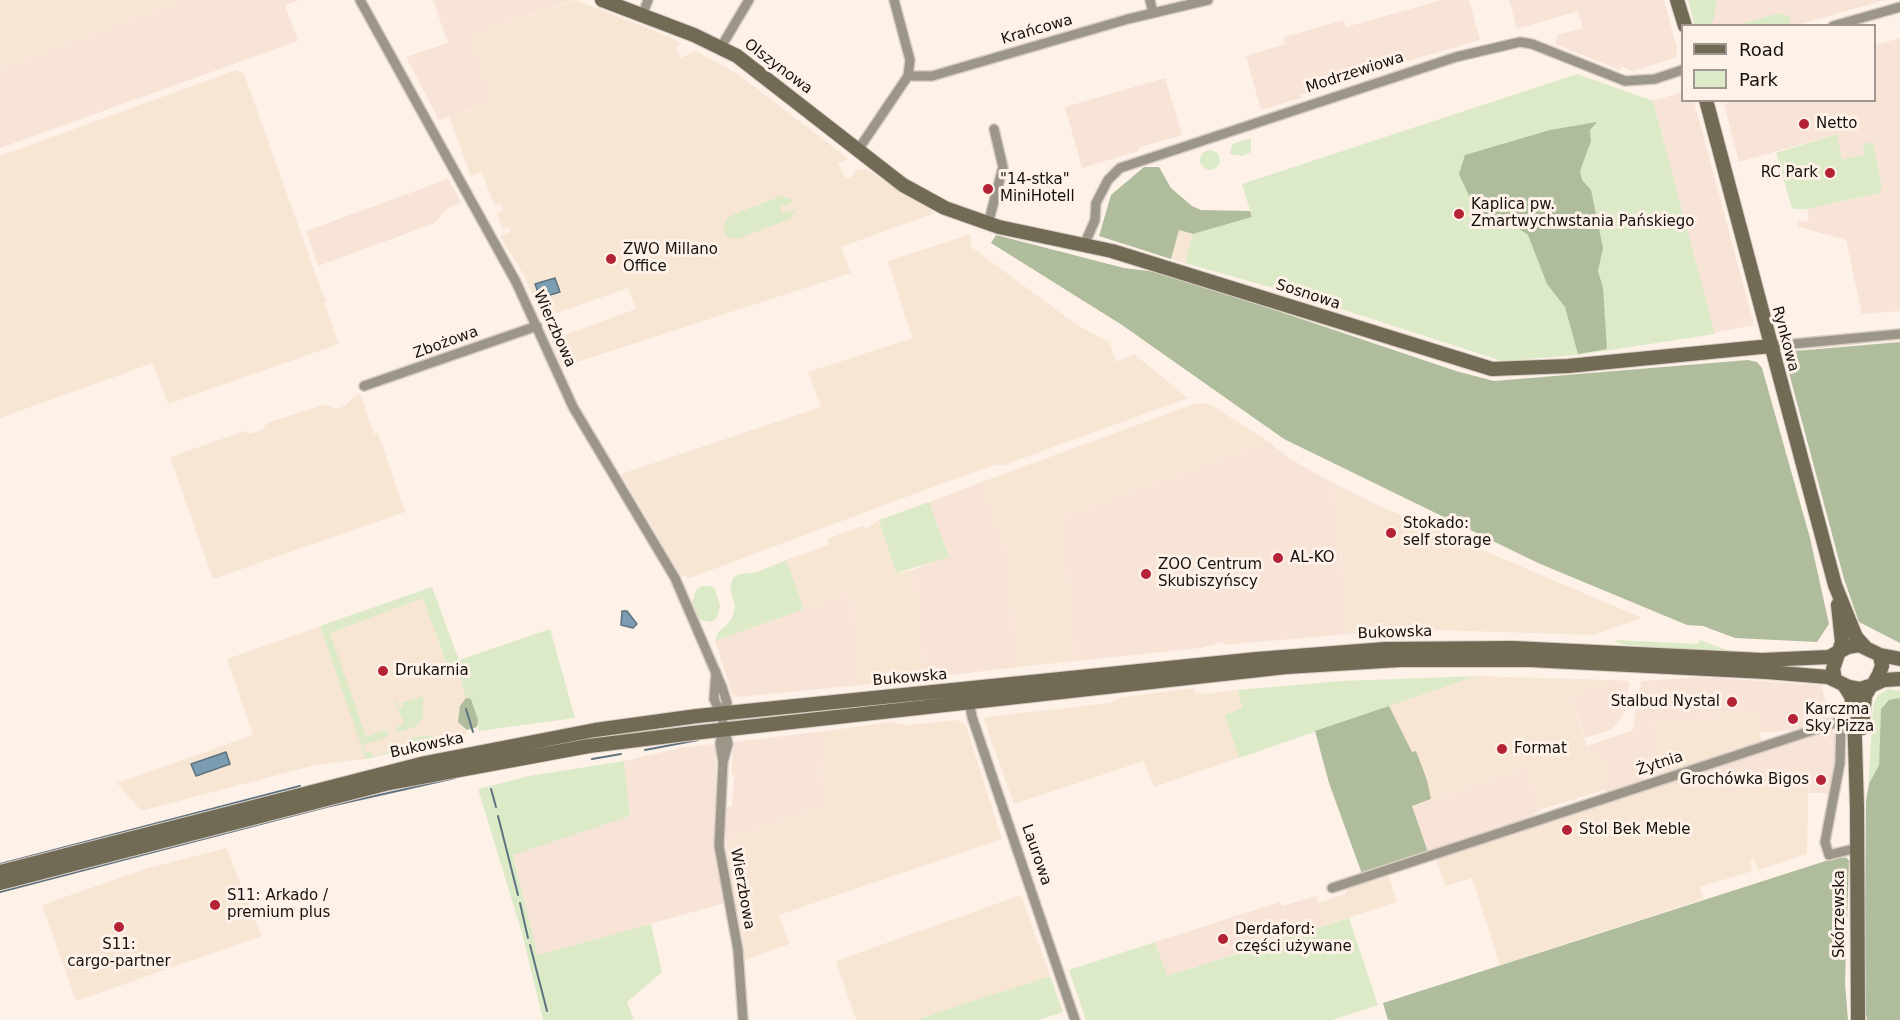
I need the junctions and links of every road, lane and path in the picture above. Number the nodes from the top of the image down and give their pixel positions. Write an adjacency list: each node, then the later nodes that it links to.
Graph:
1 (360, 0): 22 (street, Wierzbowa)
2 (602, 0): 11 (main road, Olszynowa)
3 (648, 0): 11 (street)
4 (749, 0): 14 (street)
5 (894, 0): 16 (street)
6 (1149, 0): 10 (street)
7 (1208, 0): 10 (street, Krańcowa)
8 (1677, 0): 12 (main road)
9 (1900, 6): 13 (street)
10 (1153, 13): 16 (street, Krańcowa)
11 (642, 16): 14 (main road, Olszynowa)
12 (1684, 24)
13 (1840, 24)
14 (721, 47): 19 (main road, Olszynowa)
15 (1681, 71): 21 (street, Modrzewiowa)
16 (908, 76): 19 (street)
17 (1707, 102): 24 (main road, Rynkowa)
18 (994, 129): 20 (street)
19 (858, 150): 20 (main road, Sosnowa)
20 (988, 224): 21 (main road, Sosnowa)
21 (1085, 243): 24 (main road, Sosnowa)
22 (537, 326): 25 (street, Zbożowa); 31 (street, Wierzbowa)
23 (1900, 334): 24 (street)
24 (1771, 346): 26 (main road, Rynkowa)
25 (364, 386)
26 (1835, 585): 27 (main road, Rynkowa); 28 (main road, Rynkowa)
27 (1865, 647): 28 (main road); 29 (main road)
28 (1839, 653): 33 (main road); 37 (main road, Bukowska)
29 (1880, 655): 30 (main road); 34 (main road)
30 (1900, 659)
31 (716, 672): 35 (street, Wierzbowa); 37 (street, Wierzbowa)
32 (1900, 679): 34 (main road)
33 (1840, 682): 34 (main road); 36 (main road, Bukowska); 40 (main road, Skórzewska)
34 (1872, 685): 40 (main road, Skórzewska)
35 (714, 699): 37 (street, Wierzbowa); 38 (street)
36 (969, 700): 39 (main road, Bukowska); 46 (street, Laurowa)
37 (721, 714): 38 (main road, Bukowska); 39 (street, Wierzbowa)
38 (697, 717): 42 (main road, Bukowska)
39 (723, 729): 43 (main road, Bukowska); 45 (street, Wierzbowa)
40 (1857, 808): 41 (main road, Skórzewska)
41 (1857, 848): 44 (street, Żytnia); 47 (main road, Skórzewska)
42 (0, 872)
43 (0, 883)
44 (1332, 888)
45 (743, 1020)
46 (1075, 1020)
47 (1858, 1020)

